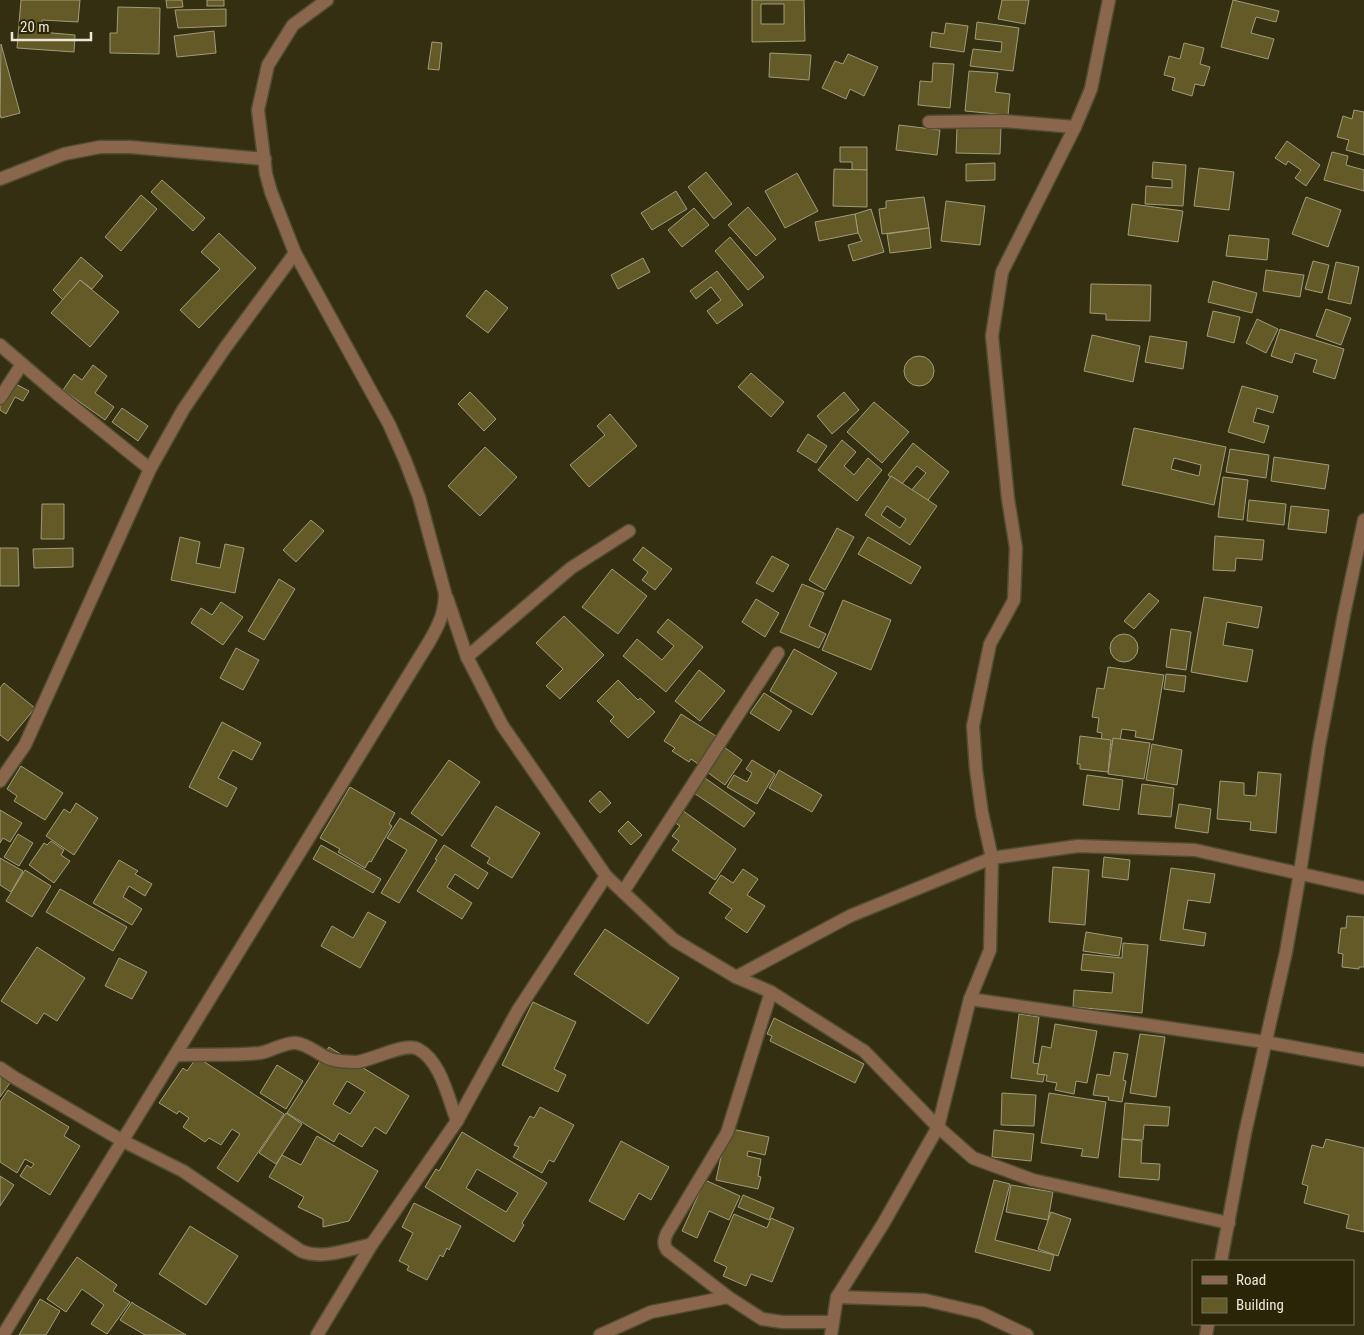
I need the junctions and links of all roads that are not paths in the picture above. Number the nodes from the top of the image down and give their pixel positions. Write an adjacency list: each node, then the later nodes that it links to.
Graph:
1 (327, 0): 5 (street)
2 (1109, 0): 4 (street)
3 (929, 122): 4 (street)
4 (1075, 127): 19 (street)
5 (265, 159): 6 (street); 7 (street)
6 (0, 178)
7 (295, 253): 11 (street); 15 (street)
8 (0, 345): 9 (street)
9 (22, 364): 10 (street); 11 (street)
10 (0, 398)
11 (150, 468): 18 (street)
12 (1364, 520): 14 (street)
13 (629, 531): 17 (street)
14 (1362, 540): 20 (street)
15 (445, 593): 17 (street); 28 (street)
16 (778, 653): 23 (street)
17 (467, 658): 21 (street)
18 (0, 781)
19 (992, 858): 20 (street); 24 (street); 26 (street)
20 (1300, 873): 22 (street); 27 (street)
21 (606, 876): 23 (street); 31 (street)
22 (1364, 888)
23 (623, 892): 24 (street)
24 (736, 977): 25 (street)
25 (771, 992): 32 (street); 37 (street)
26 (970, 999): 27 (street); 32 (street)
27 (1265, 1042): 29 (street); 34 (street)
28 (176, 1055): 31 (street); 33 (street)
29 (1364, 1060)
30 (0, 1068): 33 (street)
31 (457, 1121): 35 (street)
32 (938, 1127): 34 (street); 38 (street)
33 (123, 1141): 35 (street); 40 (street)
34 (1229, 1223): 36 (street)
35 (372, 1244): 41 (street)
36 (1221, 1260)
37 (728, 1297): 39 (street); 42 (street)
38 (837, 1297): 39 (street); 44 (street)
39 (833, 1322): 43 (street)
40 (3, 1335)
41 (318, 1335)
42 (600, 1335)
43 (831, 1335)
44 (1027, 1335)

